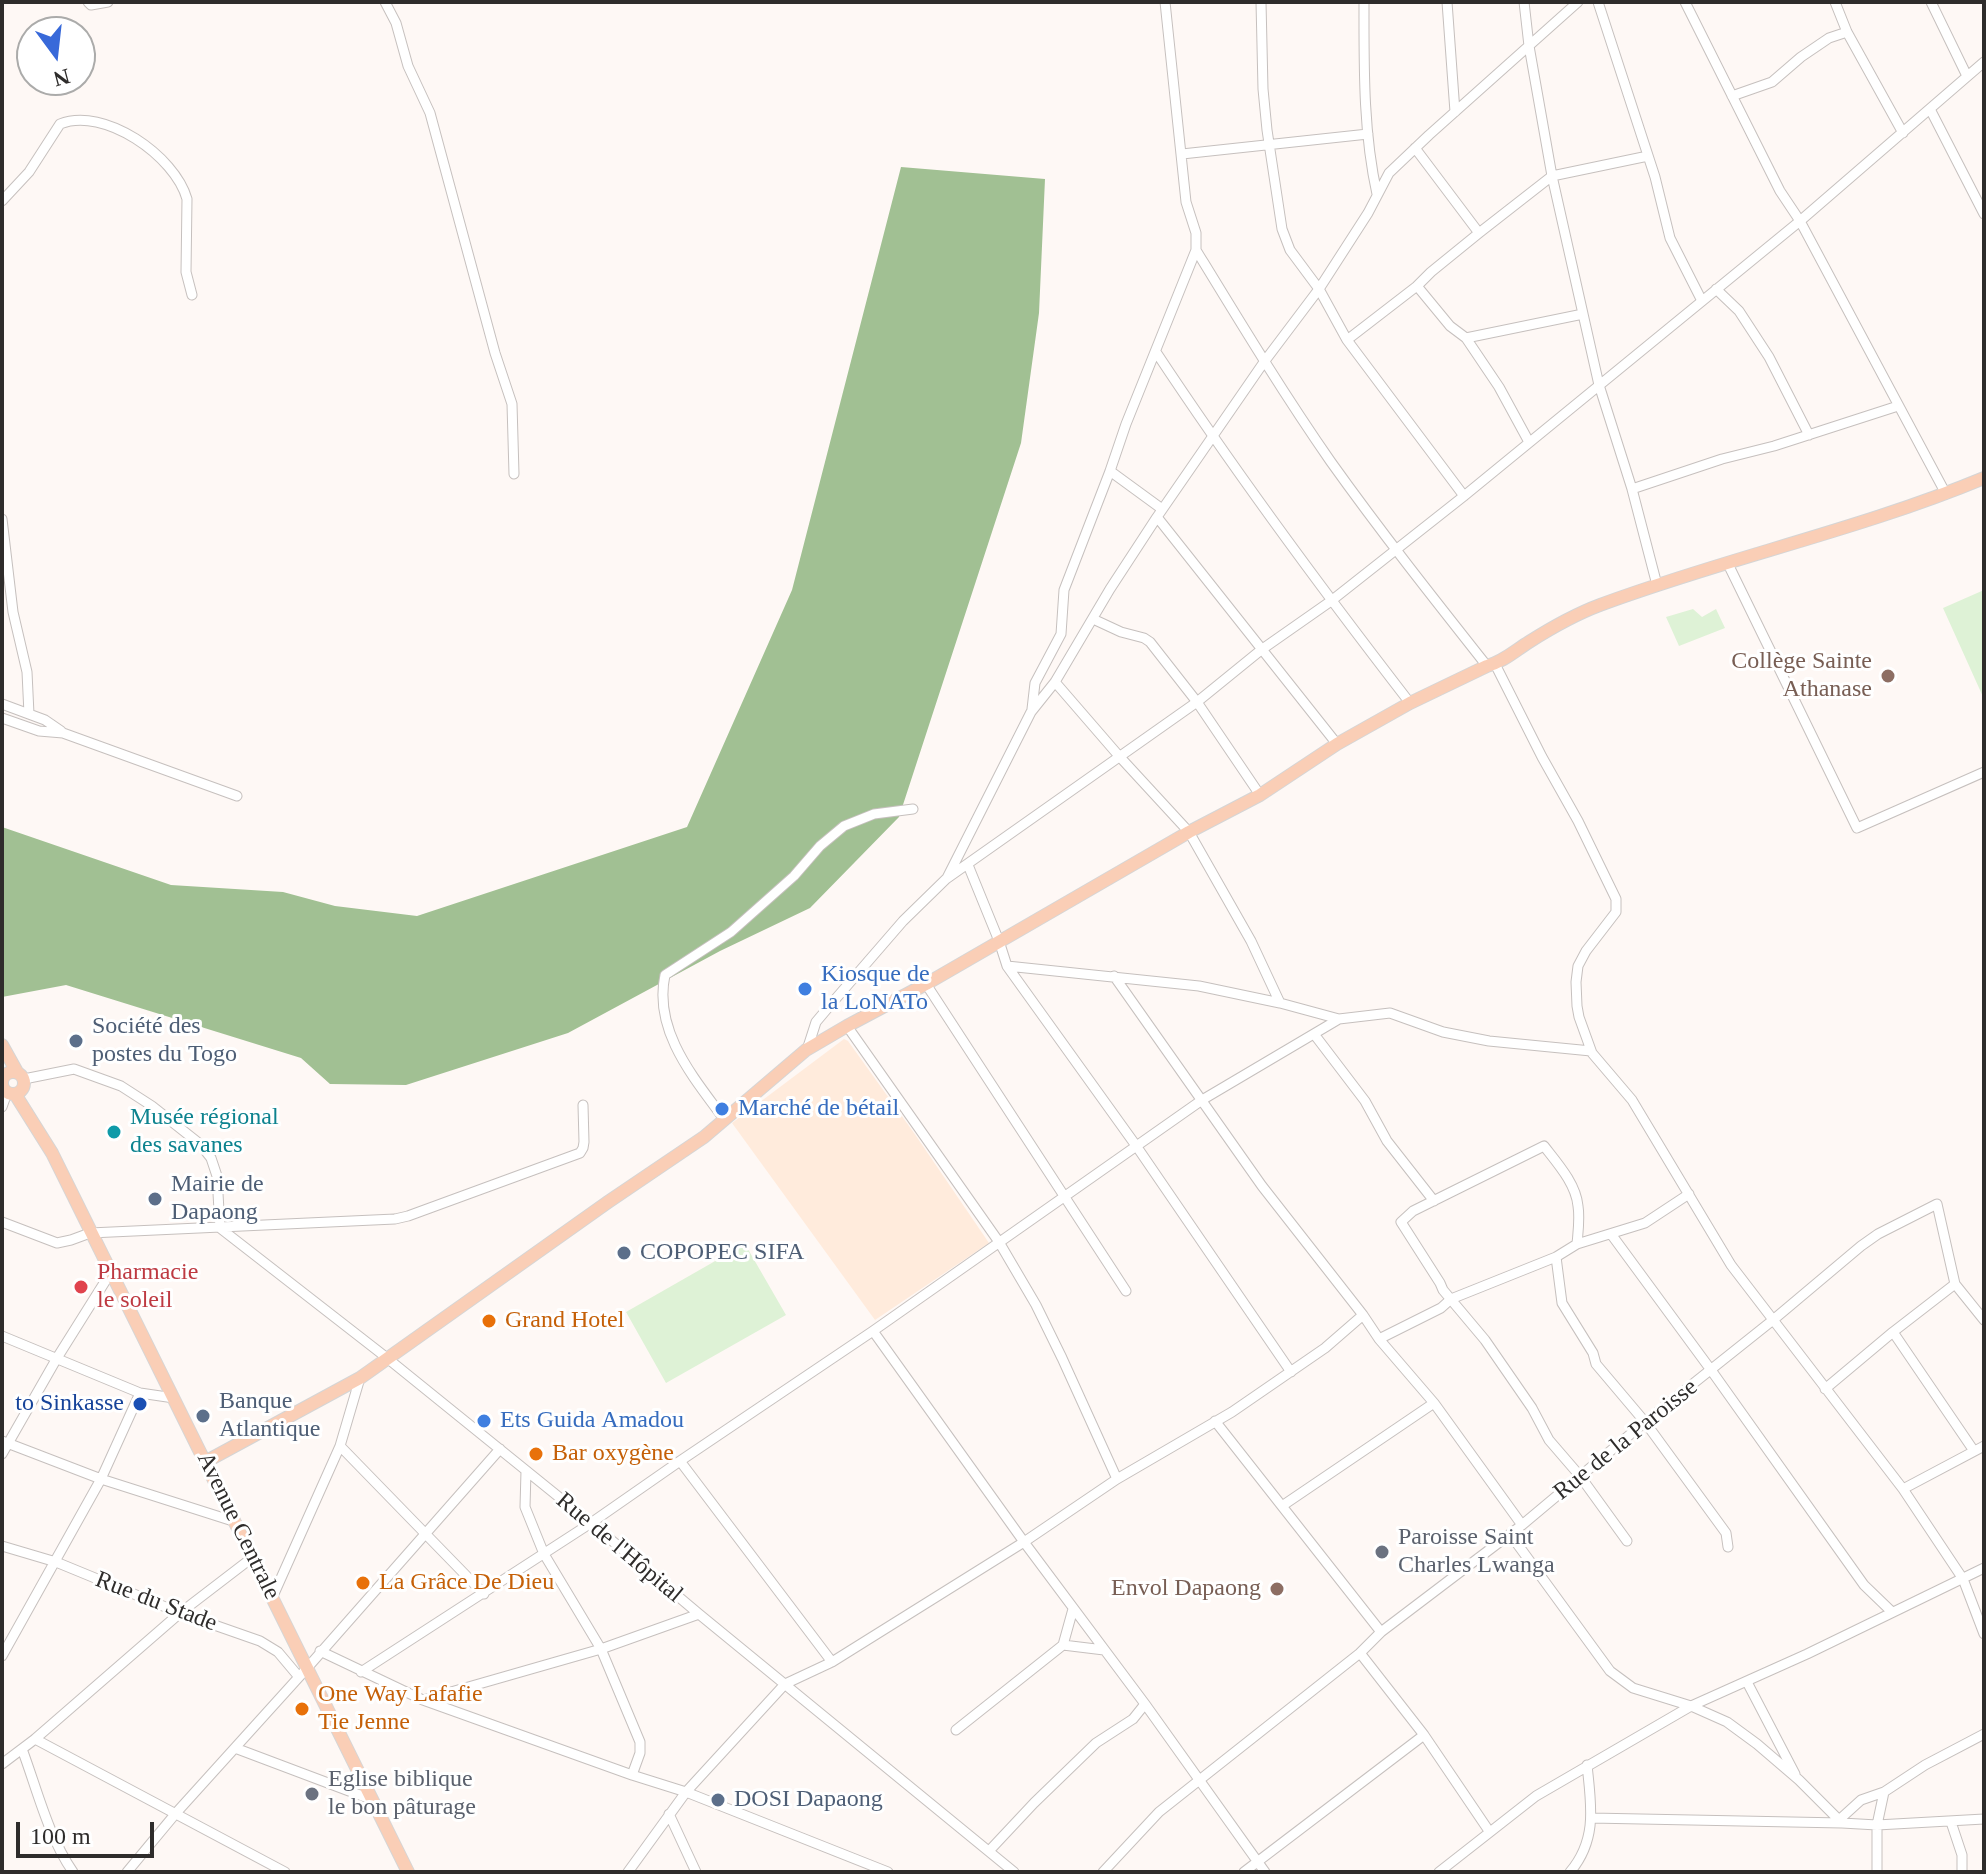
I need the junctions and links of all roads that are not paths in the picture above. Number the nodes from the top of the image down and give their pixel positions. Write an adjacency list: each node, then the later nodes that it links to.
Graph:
1 (88, 2): 2 (street)
2 (108, 2)
3 (385, 2): 50 (street)
4 (1165, 2): 25 (street)
5 (1261, 2): 23 (street)
6 (1364, 2): 22 (street)
7 (1447, 2): 20 (street)
8 (1524, 2): 15 (street)
9 (1578, 2): 15 (street)
10 (1598, 2): 26 (street)
11 (1685, 2): 18 (street)
12 (1835, 2): 14 (street)
13 (1931, 2): 17 (street)
14 (1847, 32): 18 (street); 21 (street)
15 (1529, 46): 20 (street); 27 (street)
16 (1984, 62): 17 (street)
17 (1967, 76): 19 (street)
18 (1732, 96): 31 (street)
19 (1930, 109): 21 (street); 30 (street)
20 (1455, 112): 24 (street)
21 (1903, 133): 31 (street)
22 (1368, 134): 23 (street); 28 (street)
23 (1268, 145): 25 (street); 35 (street)
24 (1415, 148): 28 (street); 32 (street)
25 (1182, 154): 33 (street)
26 (1648, 156): 27 (street); 38 (street)
27 (1552, 176): 32 (street); 39 (street)
28 (1377, 194): 35 (street)
29 (2, 201): 37 (street)
30 (1984, 214)
31 (1800, 221): 36 (street); 45 (street)
32 (1479, 233): 34 (street)
33 (1196, 250): 42 (street); 43 (street)
34 (1417, 286): 40 (street); 41 (street)
35 (1319, 289): 41 (street); 43 (street)
36 (1716, 289): 38 (street); 46 (street)
37 (192, 295)
38 (1702, 301): 44 (street)
39 (1583, 314): 40 (street); 44 (street)
40 (1466, 338): 48 (street)
41 (1347, 340): 54 (street)
42 (1156, 352): 47 (street); 49 (street)
43 (1264, 362): 47 (street); 57 (street)
44 (1599, 385): 48 (street); 52 (street)
45 (1898, 406): 46 (street); 53 (street)
46 (1809, 435): 52 (street)
47 (1212, 438): 55 (street); 60 (street)
48 (1529, 442): 54 (street)
49 (1110, 471): 55 (street); 68 (street)
50 (514, 474)
51 (1984, 478): 53 (main road)
52 (1632, 489): 59 (street)
53 (1946, 494): 58 (main road)
54 (1464, 496): 57 (street)
55 (1160, 513): 61 (street); 62 (street)
56 (2, 519): 69 (street)
57 (1395, 550): 60 (street); 63 (street)
58 (1728, 564): 59 (main road); 74 (street)
59 (1657, 585): 63 (main road)
60 (1331, 601): 62 (street); 66 (street)
61 (1093, 619): 64 (street); 65 (street)
62 (1261, 650): 65 (street); 72 (street)
63 (1491, 665): 66 (main road); 91 (street)
64 (1055, 682): 68 (street); 73 (street)
65 (1197, 702): 73 (street); 75 (street)
66 (1410, 703): 72 (main road)
67 (2, 704): 69 (street)
68 (1031, 712): 80 (street)
69 (29, 714): 71 (street)
70 (2, 718): 71 (street)
71 (63, 733): 76 (street)
72 (1337, 744): 75 (main road)
73 (1119, 756): 78 (street); 79 (street)
74 (1984, 772)
75 (1260, 795): 78 (main road)
76 (237, 796)
77 (913, 809): 97 (street)
78 (1189, 832): 81 (main road); 85 (street)
79 (968, 865): 80 (street); 81 (street)
80 (946, 879): 90 (street)
81 (999, 941): 82 (street); 84 (main road)
82 (1007, 966): 83 (street); 98 (street)
83 (1114, 976): 85 (street); 94 (street)
84 (926, 984): 87 (main road); 100 (street)
85 (1280, 1003): 86 (street)
86 (1339, 1019): 88 (street); 91 (street)
87 (847, 1026): 90 (main road); 106 (street)
88 (1314, 1034): 94 (street); 101 (street)
89 (2, 1045): 93 (main road, Avenue Centrale)
90 (806, 1050): 97 (main road)
91 (1591, 1051): 99 (street)
92 (2, 1060): 93 (main road, Avenue Centrale)
93 (16, 1083): 96 (street); 103 (street); 104 (main road, Avenue Centrale)
94 (1202, 1100): 98 (street); 113 (street)
95 (583, 1105): 103 (street)
96 (2, 1107)
97 (724, 1119): 121 (main road)
98 (1137, 1147): 100 (street); 123 (street)
99 (1689, 1194): 105 (street); 114 (street)
100 (1064, 1196): 106 (street); 111 (street)
101 (1434, 1201): 107 (street); 112 (street)
102 (2, 1222): 104 (street)
103 (220, 1228): 104 (street); 121 (street, Rue de l'Hôpital)
104 (90, 1233): 109 (main road, Avenue Centrale)
105 (1611, 1234): 107 (street); 122 (street)
106 (999, 1242): 116 (street); 142 (street)
107 (1577, 1244): 108 (street)
108 (1556, 1257): 112 (street); 130 (street)
109 (111, 1272): 120 (street); 127 (main road, Avenue Centrale)
110 (1955, 1284): 114 (street, Rue de la Paroisse); 115 (street); 117 (street)
111 (1126, 1291)
112 (1451, 1299): 119 (street); 140 (street)
113 (1363, 1315): 119 (street); 123 (street)
114 (1773, 1320): 122 (street, Rue de la Paroisse); 125 (street)
115 (1984, 1320)
116 (873, 1331): 137 (street); 151 (street)
117 (1893, 1332): 125 (street); 135 (street)
118 (2, 1336): 120 (street)
119 (1379, 1339): 128 (street)
120 (57, 1358): 126 (street); 131 (street)
121 (387, 1358): 124 (main road); 134 (street, Rue de l'Hôpital)
122 (1711, 1370): 130 (street, Rue de la Paroisse); 162 (street)
123 (1291, 1372): 129 (street)
124 (360, 1378): 132 (street); 138 (main road)
125 (1825, 1389): 143 (street)
126 (140, 1393): 127 (street); 141 (street)
127 (174, 1398): 138 (main road, Avenue Centrale)
128 (1434, 1403): 144 (street); 147 (street)
129 (1215, 1421): 142 (street); 144 (street)
130 (1645, 1422): 140 (street, Rue de la Paroisse); 153 (street)
131 (5, 1442): 136 (street); 141 (street)
132 (340, 1446): 148 (street); 160 (street)
133 (1984, 1446): 135 (street)
134 (500, 1449): 139 (street, Rue de l'Hôpital); 148 (street)
135 (1974, 1451): 143 (street)
136 (2, 1454)
137 (680, 1461): 146 (street); 173 (street)
138 (205, 1462): 145 (main road, Avenue Centrale)
139 (526, 1471): 146 (street, Rue de l'Hôpital); 154 (street)
140 (1580, 1476): 147 (street, Rue de la Paroisse); 150 (street)
141 (101, 1479): 145 (street); 156 (street)
142 (1117, 1479): 151 (street)
143 (1903, 1489): 158 (street)
144 (1282, 1506): 165 (street)
145 (236, 1522): 155 (main road, Avenue Centrale)
146 (591, 1523): 154 (street); 164 (street, Rue de l'Hôpital)
147 (1522, 1525): 149 (street, Rue de la Paroisse)
148 (425, 1533): 159 (street); 170 (street)
149 (1510, 1534): 165 (street, Rue de la Paroisse); 180 (street)
150 (1627, 1541)
151 (1024, 1542): 161 (street); 173 (street)
152 (2, 1546): 156 (street, Rue du Stade)
153 (1728, 1547)
154 (544, 1554): 159 (street); 168 (street)
155 (253, 1557): 160 (main road, Avenue Centrale); 163 (street)
156 (56, 1562): 163 (street, Rue du Stade); 172 (street)
157 (1984, 1568): 158 (street)
158 (1963, 1579): 162 (street); 166 (street)
159 (484, 1594): 175 (street)
160 (273, 1596): 174 (main road, Avenue Centrale)
161 (1073, 1609): 167 (street); 169 (street)
162 (1892, 1612): 176 (street)
163 (180, 1613): 174 (street, Rue du Stade); 184 (street)
164 (699, 1614): 168 (street); 177 (street, Rue de l'Hôpital)
165 (1381, 1632): 171 (street, Rue de la Paroisse)
166 (1984, 1634)
167 (1063, 1645): 169 (street); 181 (street)
168 (601, 1649): 178 (street); 189 (street)
169 (1104, 1650): 179 (street)
170 (320, 1651): 174 (street); 175 (street)
171 (1360, 1653): 183 (street); 190 (street, Rue de la Paroisse)
172 (2, 1656)
173 (832, 1662): 177 (street)
174 (303, 1672): 185 (street); 194 (main road, Avenue Centrale)
175 (361, 1672): 178 (street)
176 (1747, 1682): 180 (street); 191 (street)
177 (785, 1684): 192 (street); 203 (street, Rue de l'Hôpital)
178 (423, 1700): 189 (street)
179 (1145, 1704): 190 (street); 203 (street)
180 (1691, 1706): 188 (street); 191 (street)
181 (956, 1730)
182 (1984, 1734): 193 (street)
183 (1424, 1735): 202 (street); 204 (street)
184 (35, 1739): 186 (street); 195 (street)
185 (235, 1748): 194 (street); 195 (street)
186 (22, 1749): 187 (street); 205 (street)
187 (2, 1764)
188 (1587, 1765): 197 (street); 202 (street)
189 (632, 1775): 192 (street)
190 (1199, 1779): 204 (street); 213 (street, Rue de la Paroisse)
191 (1799, 1780): 199 (street)
192 (686, 1792): 196 (street); 211 (street)
193 (1884, 1792): 199 (street); 201 (street)
194 (373, 1800): 208 (main road, Avenue Centrale)
195 (176, 1813): 206 (street); 207 (street)
196 (669, 1814): 209 (street); 210 (street)
197 (1591, 1818): 199 (street); 217 (street)
198 (1984, 1819): 200 (street)
199 (1841, 1821): 201 (street)
200 (1951, 1822): 201 (street); 219 (street)
201 (1877, 1825): 218 (street)
202 (1489, 1831): 216 (street)
203 (989, 1851): 212 (street, Rue de l'Hôpital)
204 (1257, 1862): 214 (street); 215 (street)
205 (73, 1872)
206 (127, 1872)
207 (285, 1872)
208 (408, 1872)
209 (628, 1872)
210 (696, 1872)
211 (888, 1872)
212 (1014, 1872)
213 (1103, 1872)
214 (1244, 1872)
215 (1265, 1872)
216 (1439, 1872)
217 (1570, 1872)
218 (1877, 1872)
219 (1962, 1872)

